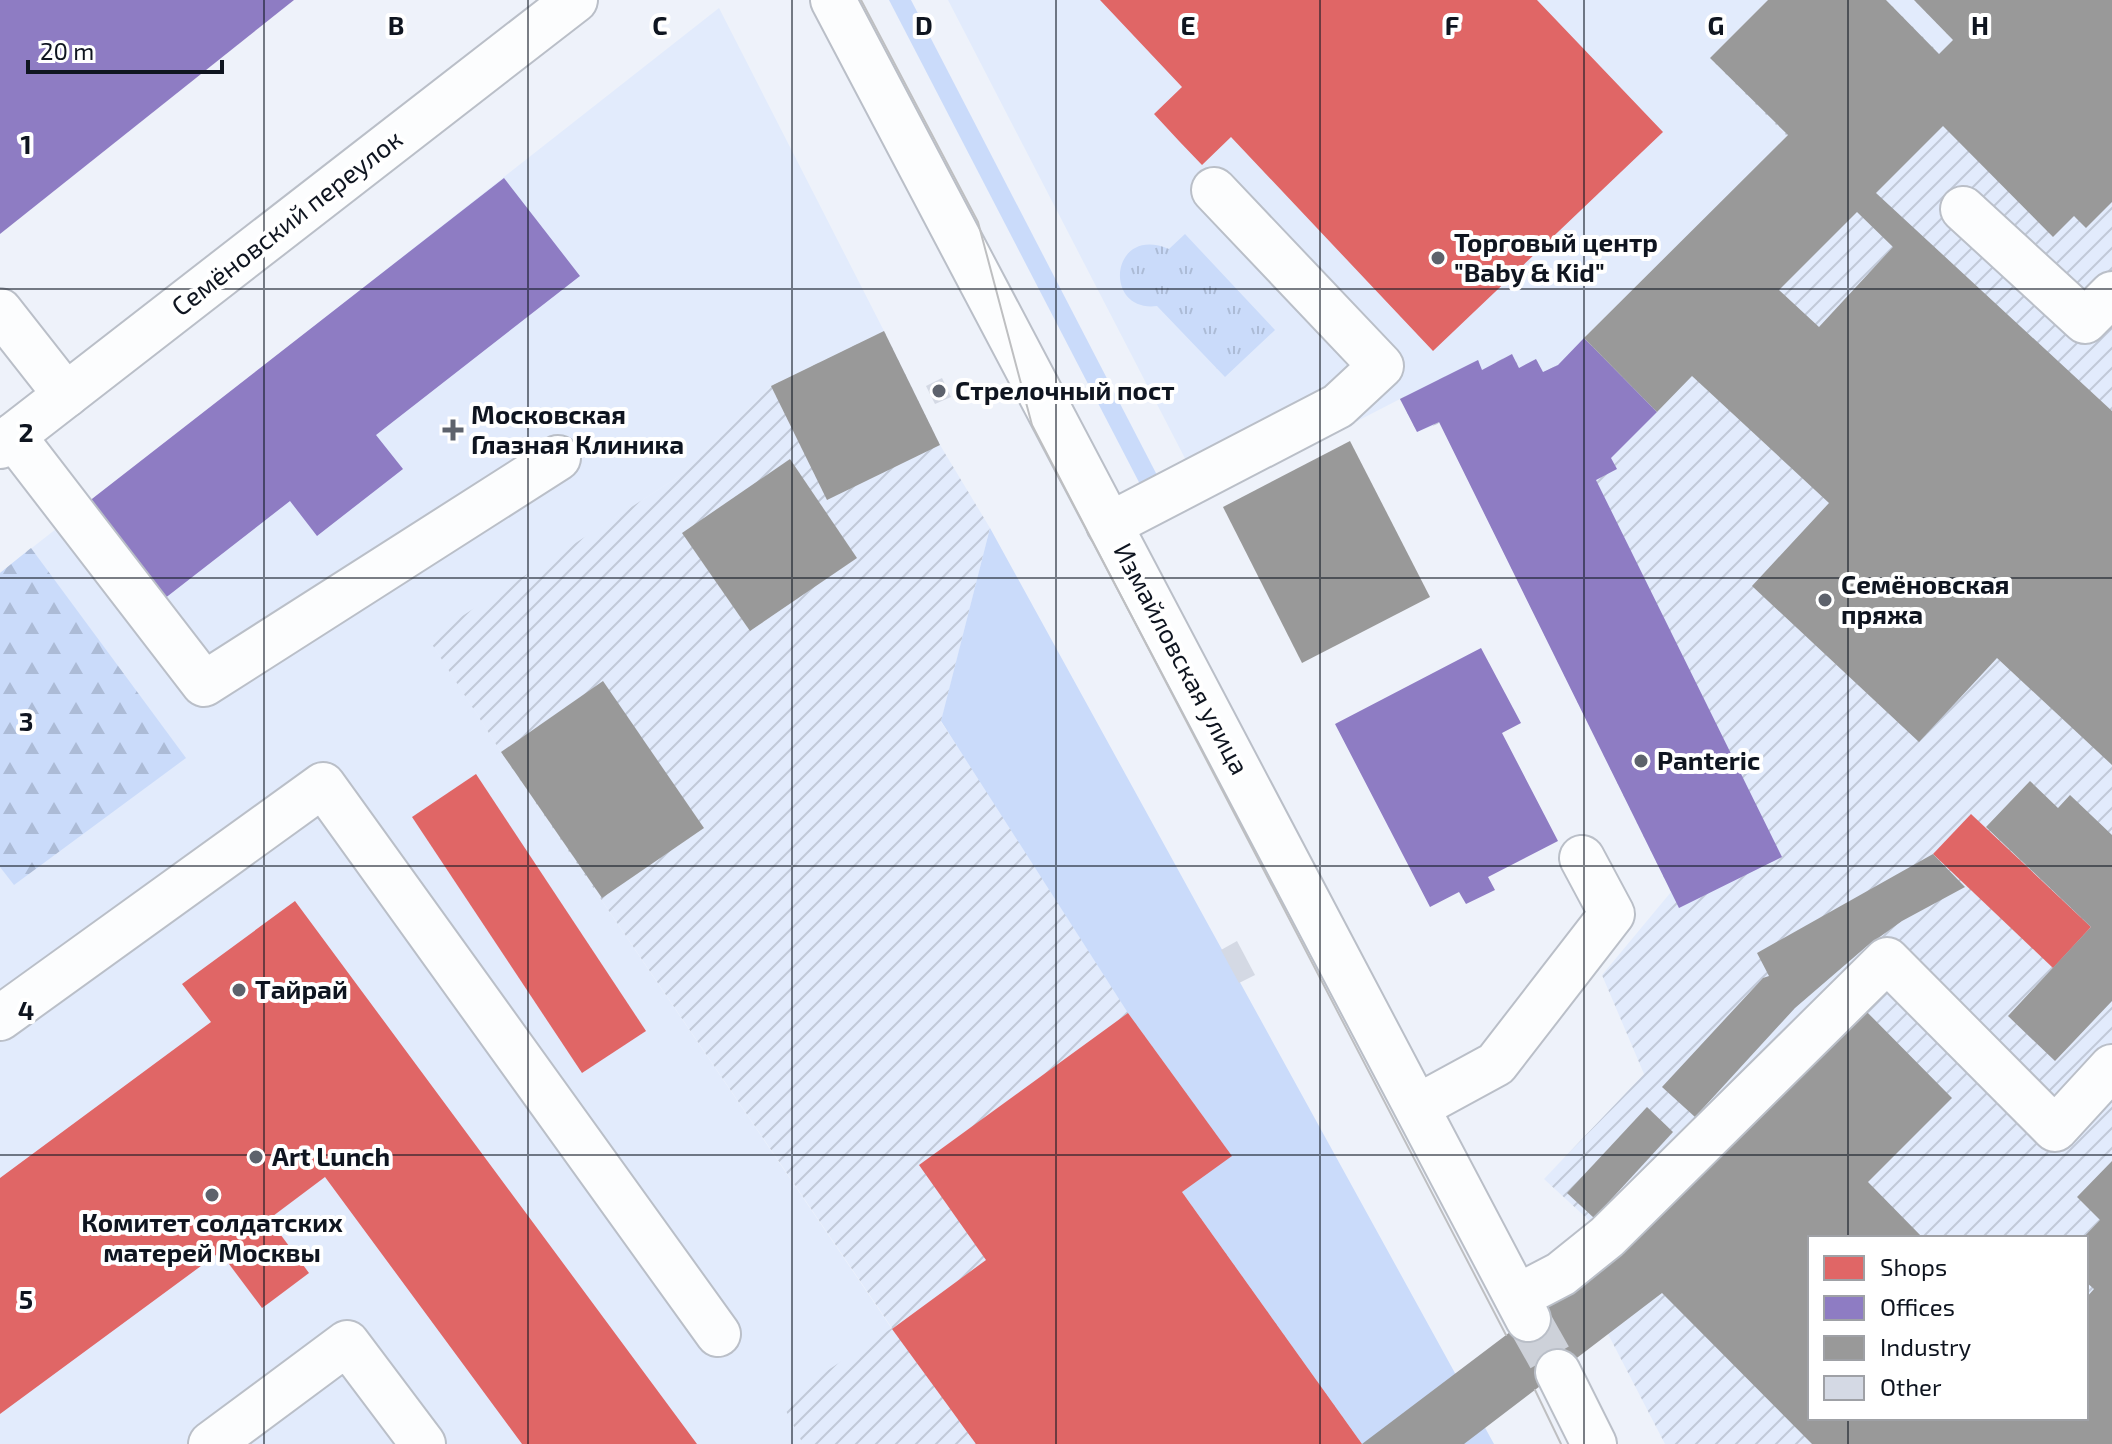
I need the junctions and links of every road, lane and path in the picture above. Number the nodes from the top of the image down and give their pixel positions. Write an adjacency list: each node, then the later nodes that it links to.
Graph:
1 (575, 0): 7 (street, Семёновский переулок)
2 (833, 0): 10 (street, Измайловская улица)
3 (1214, 190): 10 (street)
4 (1963, 209): 5 (street)
5 (2112, 294)
6 (0, 311): 7 (street)
7 (66, 395): 8 (street, Семёновский переулок)
8 (7, 441): 9 (street)
9 (558, 458)
10 (1109, 525): 14 (street, Измайловская улица)
11 (1582, 858): 14 (street)
12 (0, 1018): 15 (street)
13 (2112, 1067): 14 (street, Измайловская улица)
14 (1417, 1107)
15 (718, 1334)
16 (1558, 1372): 19 (street)
17 (211, 1444): 18 (street)
18 (423, 1444)
19 (1594, 1444)

